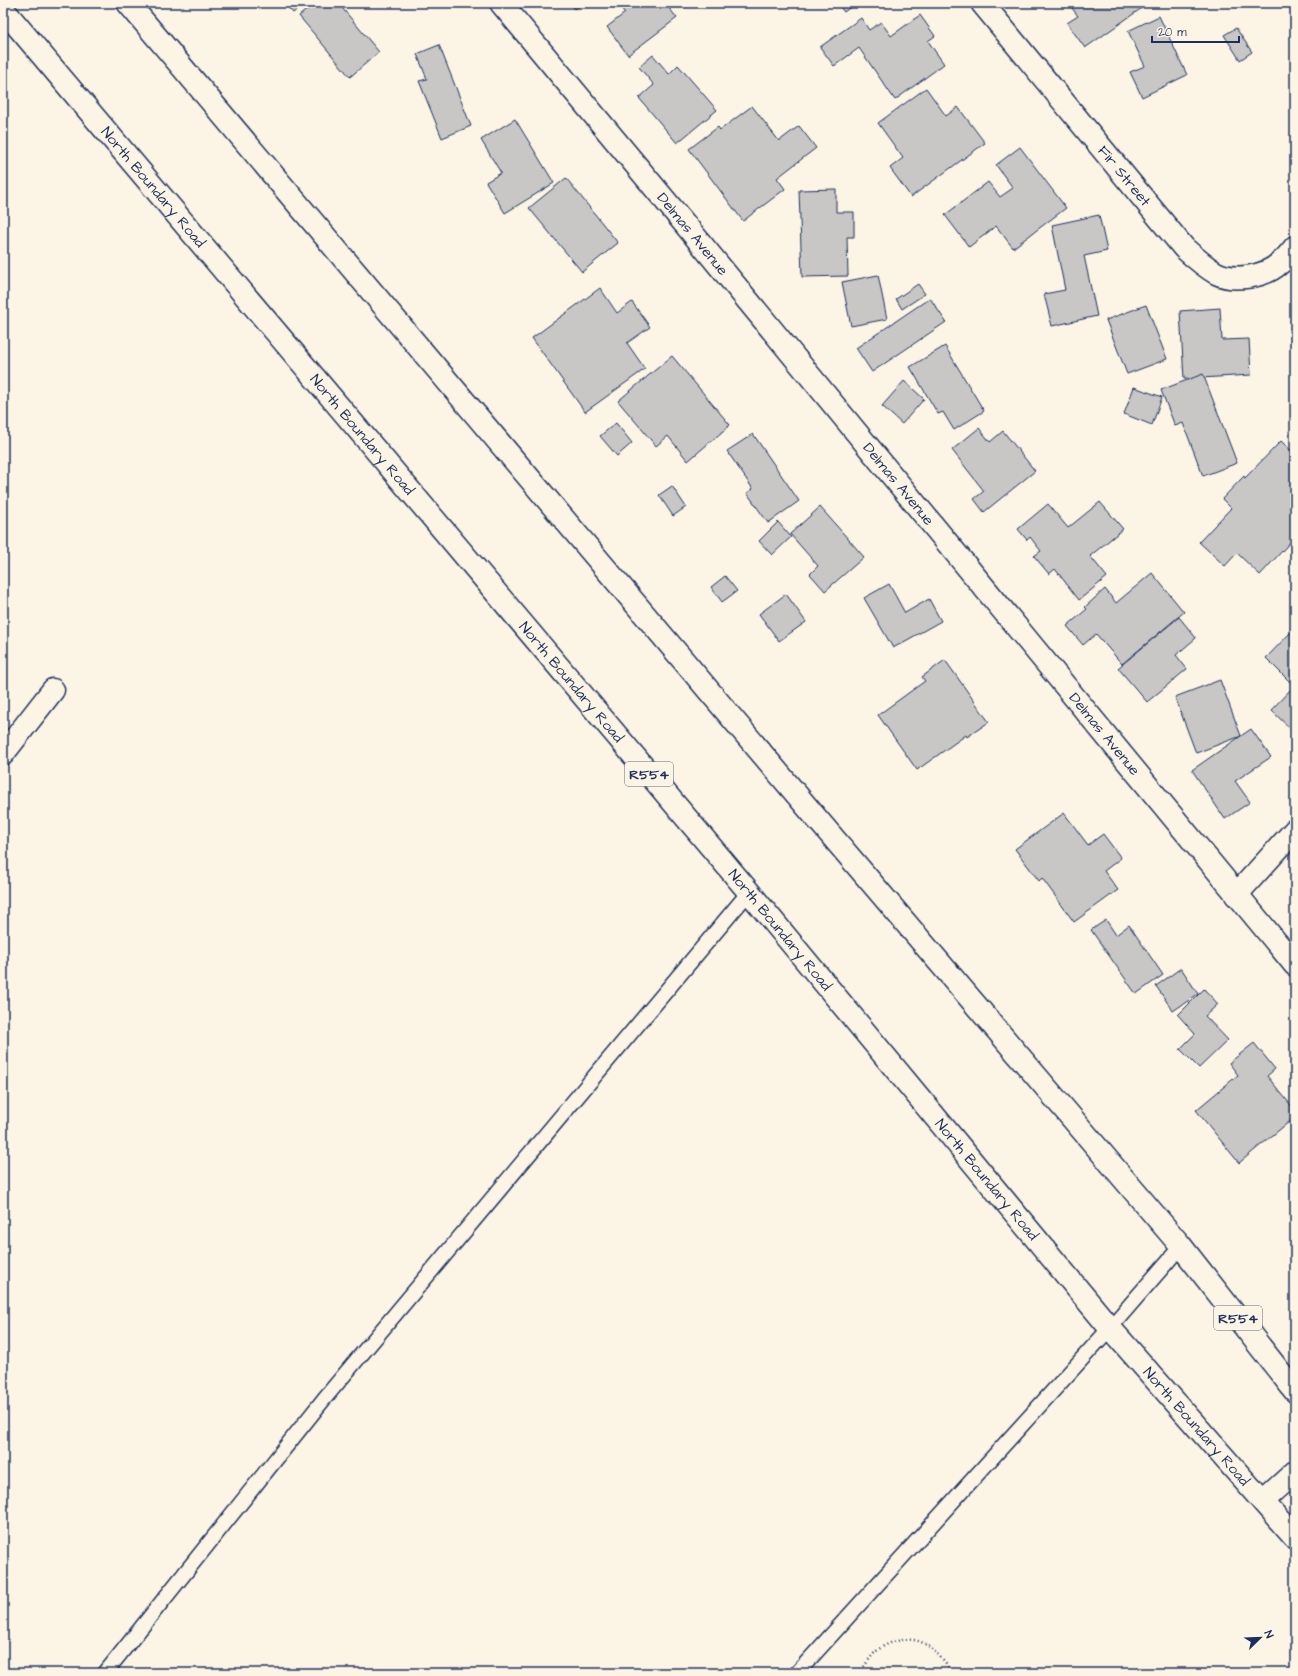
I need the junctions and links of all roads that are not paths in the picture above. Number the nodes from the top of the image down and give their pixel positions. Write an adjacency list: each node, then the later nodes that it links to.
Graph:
1 (128, 3): 12 (main road, R554)
2 (501, 3): 10 (main road, Delmas Avenue)
3 (982, 3): 5 (main road, Fir Street)
4 (3, 9): 9 (main road, North Boundary Road / R554)
5 (1295, 247)
6 (53, 690): 7 (main road)
7 (3, 754)
8 (1295, 830): 10 (main road)
9 (749, 892): 13 (main road, North Boundary Road / R554); 18 (lane)
10 (1236, 895): 11 (main road, Delmas Avenue)
11 (1295, 965)
12 (1181, 1246): 13 (lane); 14 (main road, R554)
13 (1110, 1328): 16 (main road, North Boundary Road / R554); 19 (lane)
14 (1295, 1391)
15 (1295, 1472): 16 (main road)
16 (1263, 1501): 17 (main road, North Boundary Road / R554)
17 (1295, 1538)
18 (105, 1673)
19 (797, 1673)

